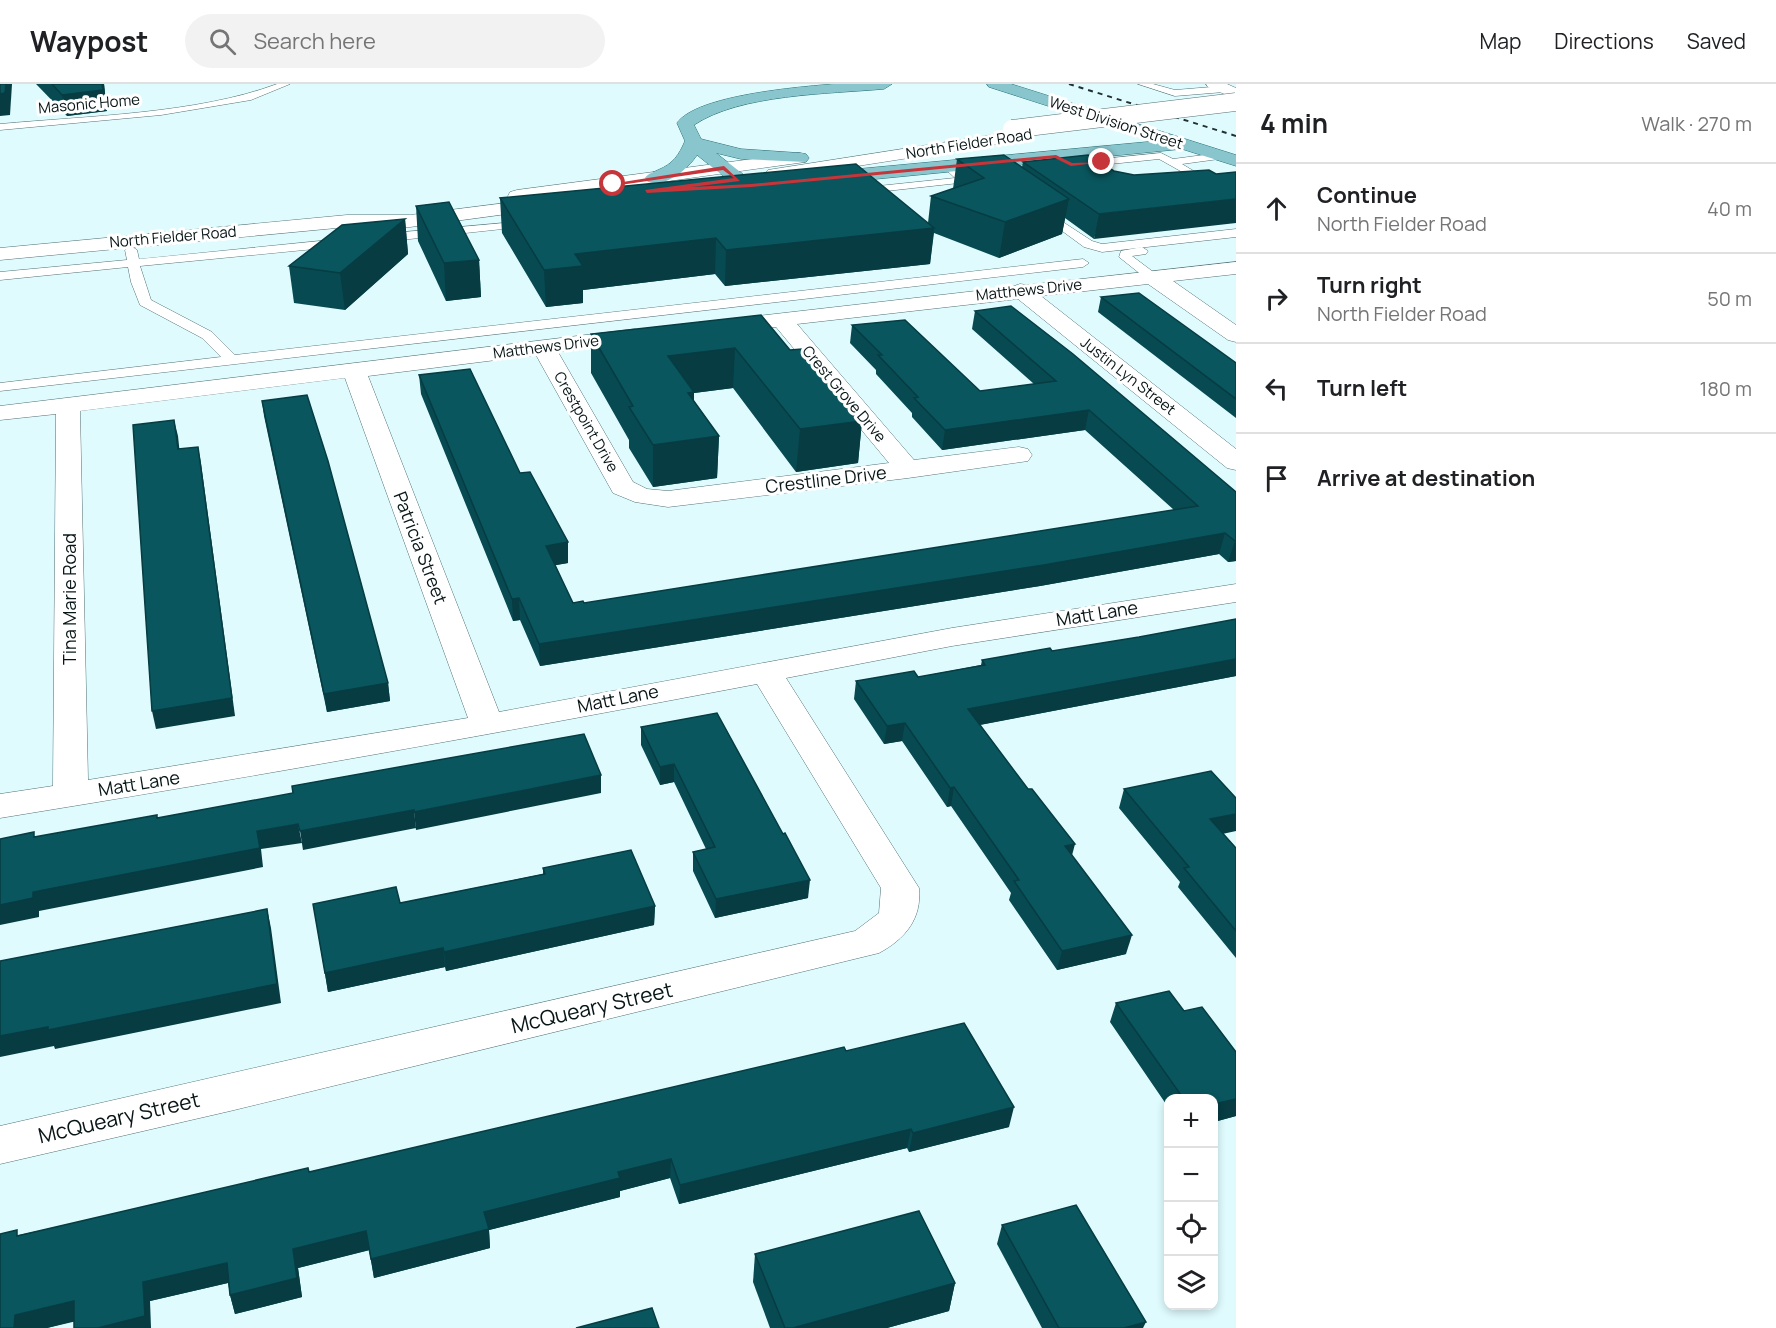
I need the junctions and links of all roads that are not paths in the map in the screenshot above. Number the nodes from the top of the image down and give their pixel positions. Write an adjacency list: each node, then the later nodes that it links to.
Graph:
1 (285, 84): 9 (lane, Masonic Home)
2 (884, 84): 5 (main road)
3 (995, 84): 12 (main road, West Division Street)
4 (1143, 84): 6 (lane)
5 (866, 85): 11 (main road)
6 (1225, 89)
7 (1236, 102): 10 (street, North Fielder Road, bridge)
8 (1236, 112): 10 (street, North Fielder Road)
9 (0, 127)
10 (1018, 132): 13 (street, North Fielder Road); 22 (street, North Fielder Road)
11 (693, 142): 13 (main road); 22 (main road); 23 (main road)
12 (1182, 144): 14 (main road); 15 (main road, West Division Street)
13 (800, 158): 22 (street, North Fielder Road)
14 (1109, 158): 16 (lane); 17 (main road); 20 (lane)
15 (1228, 159): 16 (lane)
16 (1171, 162): 21 (lane)
17 (982, 163): 18 (main road); 19 (lane)
18 (948, 166): 22 (main road); 24 (lane)
19 (1000, 174)
20 (1120, 174)
21 (1171, 177)
22 (744, 179): 23 (street, North Fielder Road); 23 (main road)
23 (651, 185): 29 (street, North Fielder Road)
24 (845, 192)
25 (1035, 206): 27 (lane)
26 (537, 223): 31 (lane)
27 (1236, 233)
28 (1236, 240): 35 (lane)
29 (129, 242): 30 (street, North Fielder Road); 31 (lane)
30 (0, 254)
31 (134, 263): 34 (lane); 42 (lane)
32 (1083, 263): 42 (lane)
33 (1236, 267): 35 (street, Matthews Drive)
34 (0, 276)
35 (1152, 277): 36 (street, Matthews Drive); 40 (street)
36 (1020, 290): 37 (street, Matthews Drive); 48 (street, Justin Lyn Street)
37 (781, 319): 38 (street, Matthews Drive); 49 (street, Crest Grove Drive)
38 (698, 329)
39 (662, 333): 41 (street, Matthews Drive)
40 (1236, 335)
41 (543, 347): 43 (street, Matthews Drive); 50 (street, Crestpoint Drive)
42 (232, 360): 44 (lane)
43 (354, 371): 45 (street, Matthews Drive); 53 (street, Patricia Street)
44 (0, 387)
45 (68, 404): 46 (street, Matthews Drive); 54 (street, Tina Marie Road)
46 (0, 413)
47 (1019, 455): 49 (street, Crestline Drive)
48 (1236, 462)
49 (908, 470): 50 (street, Crestline Drive)
50 (632, 493)
51 (1236, 593): 52 (street, Matt Lane)
52 (765, 671): 53 (street, Matt Lane); 56 (street, McQueary Street)
53 (486, 725): 54 (street, Matt Lane)
54 (71, 794): 55 (street, Matt Lane)
55 (0, 806)
56 (0, 1145)

